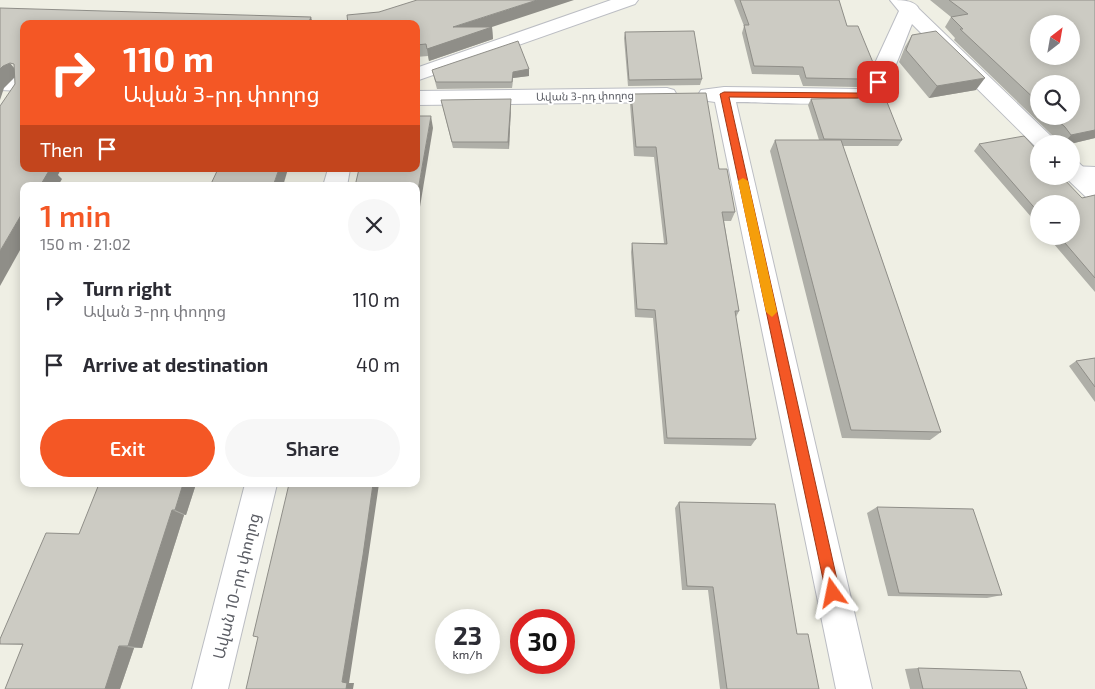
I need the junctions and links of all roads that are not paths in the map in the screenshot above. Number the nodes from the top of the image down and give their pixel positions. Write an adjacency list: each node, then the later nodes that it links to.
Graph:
1 (629, 0): 3 (street)
2 (904, 4): 4 (street, Ավան 3-րդ փողոց); 6 (street)
3 (420, 74)
4 (724, 94): 5 (street, Ավան 3-րդ փողոց); 11 (street)
5 (420, 98)
6 (1037, 135)
7 (1080, 171): 8 (street)
8 (1095, 192)
9 (260, 487): 10 (street, Ավան 10-րդ փողոց)
10 (210, 689)
11 (854, 689)

